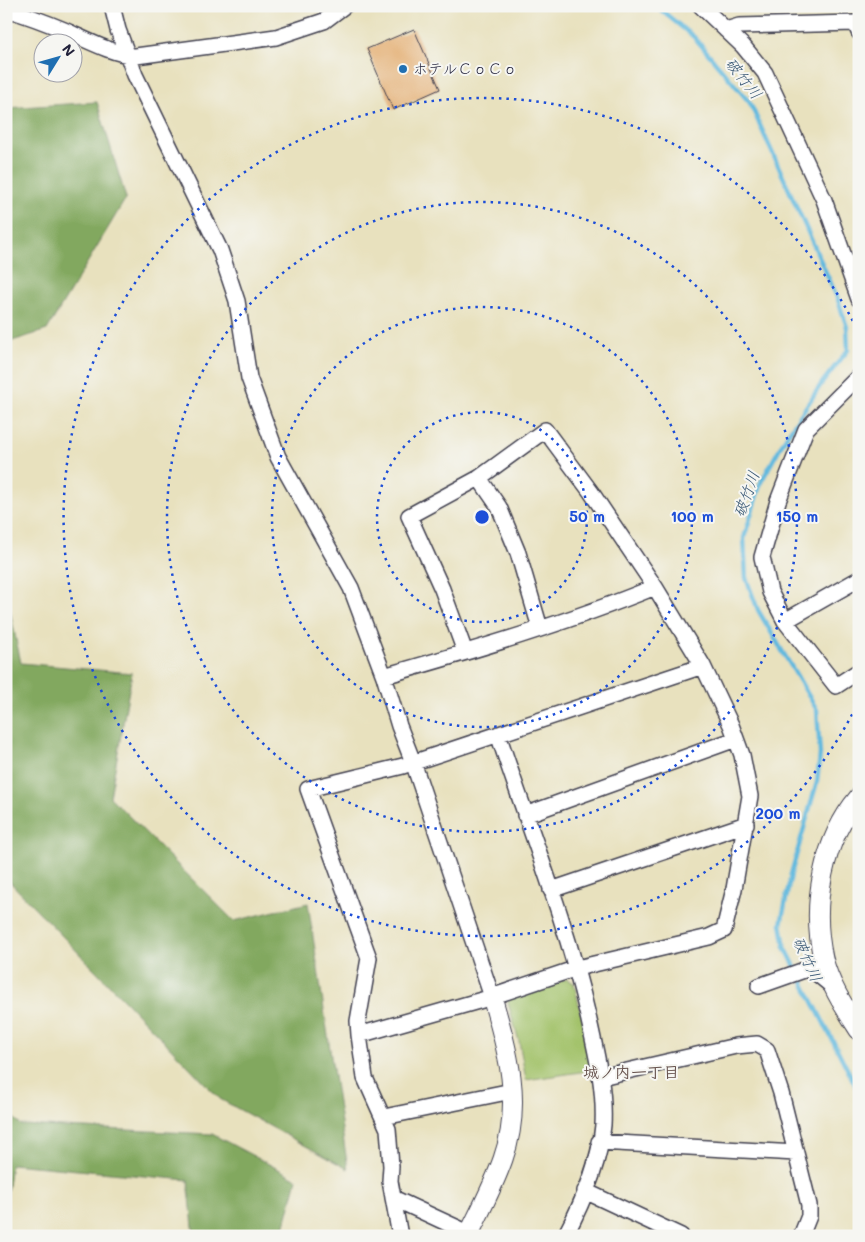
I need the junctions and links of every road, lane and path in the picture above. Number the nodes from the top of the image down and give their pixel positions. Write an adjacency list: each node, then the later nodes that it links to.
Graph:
1 (112, 6): 7 (street)
2 (344, 6): 7 (street)
3 (701, 6): 5 (street)
4 (6, 9): 7 (street)
5 (726, 30): 6 (street); 8 (street)
6 (859, 32)
7 (127, 55): 18 (street)
8 (859, 299)
9 (859, 376): 13 (street)
10 (479, 478): 12 (street); 14 (street); 15 (street)
11 (858, 576): 13 (street)
12 (655, 587): 14 (street); 16 (street)
13 (785, 621): 17 (street)
14 (540, 628): 15 (street)
15 (465, 652): 18 (street)
16 (703, 666): 19 (street); 20 (street)
17 (859, 671)
18 (384, 676): 21 (street)
19 (498, 734): 21 (street); 23 (street)
20 (736, 739): 23 (street); 24 (street)
21 (413, 762): 29 (street); 31 (street)
22 (859, 797): 28 (street)
23 (525, 815): 25 (street)
24 (746, 824): 25 (street); 26 (street)
25 (551, 890): 26 (street)
26 (577, 968): 29 (street); 32 (street)
27 (759, 986): 28 (street)
28 (833, 987): 30 (street)
29 (492, 997): 31 (street); 33 (street)
30 (859, 1030)
31 (359, 1035): 34 (street)
32 (601, 1077): 35 (street); 36 (street)
33 (513, 1093): 34 (street); 39 (street)
34 (384, 1117): 38 (street)
35 (599, 1142): 36 (street); 37 (street)
36 (796, 1153): 43 (street)
37 (585, 1191): 41 (street); 42 (street)
38 (393, 1198): 39 (street); 40 (street)
39 (471, 1235)
40 (400, 1236)
41 (565, 1236)
42 (681, 1236)
43 (802, 1236)

